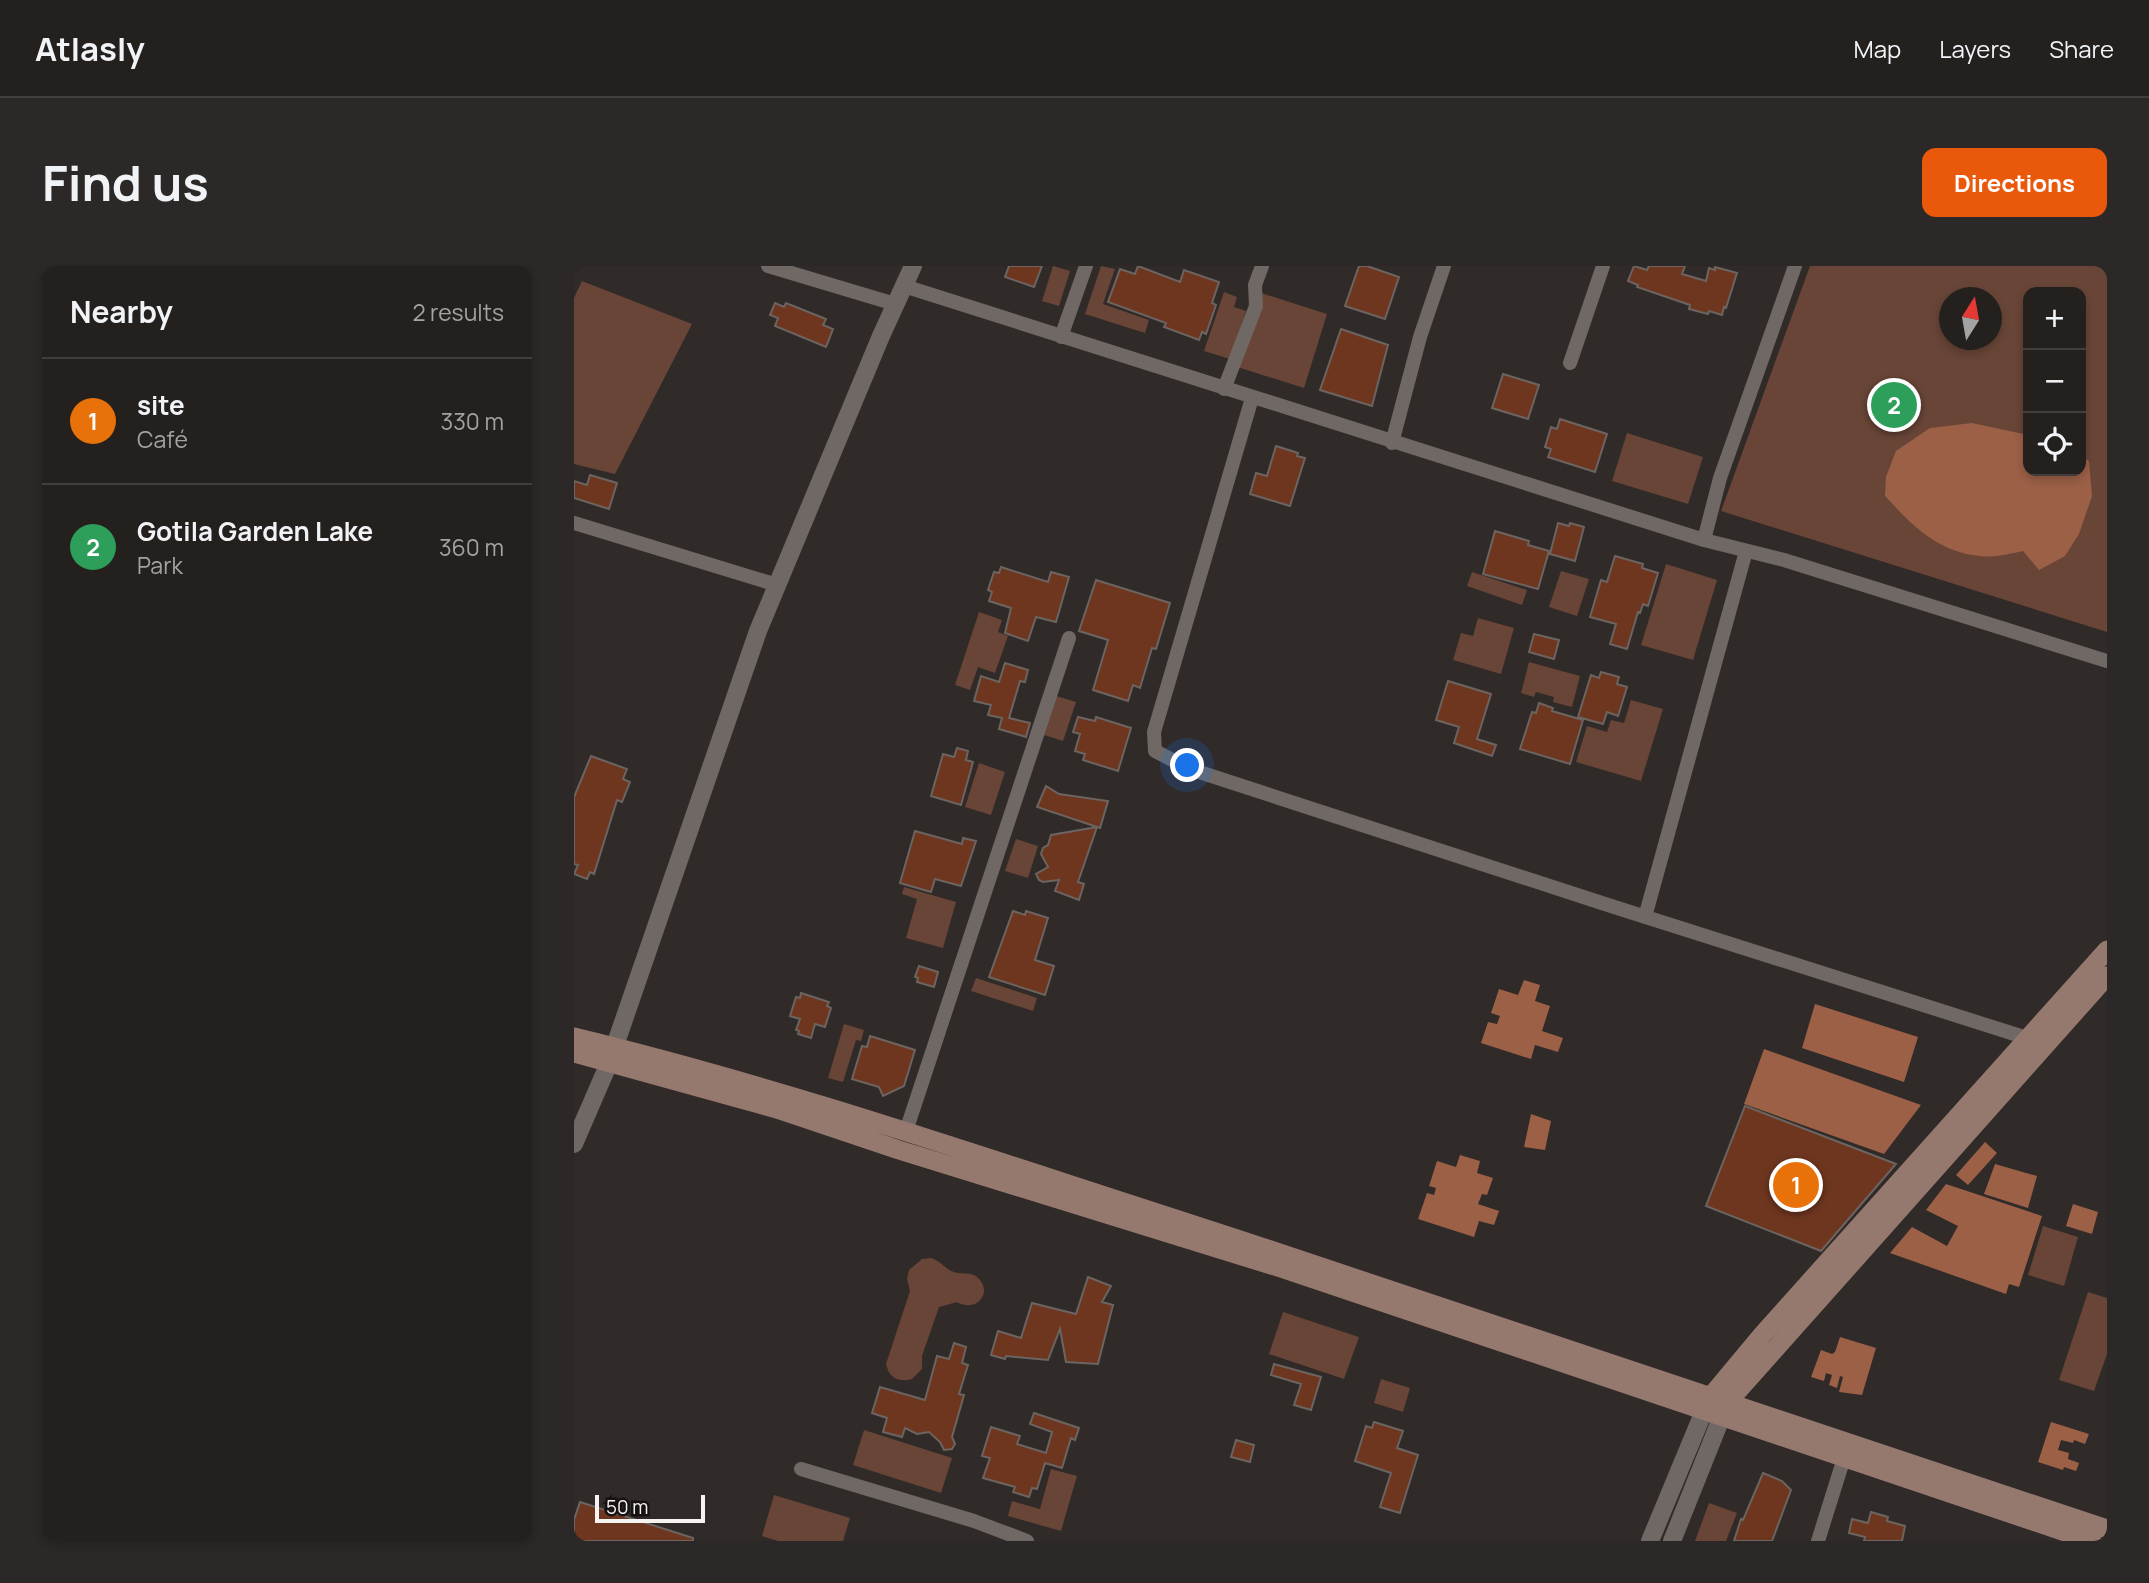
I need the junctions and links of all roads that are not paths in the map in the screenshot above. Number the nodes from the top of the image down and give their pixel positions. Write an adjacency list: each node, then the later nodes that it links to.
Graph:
1 (768, 266): 9 (street)
2 (913, 266): 8 (street)
3 (1086, 266): 10 (street)
4 (1262, 266): 12 (street)
5 (1444, 266): 14 (street)
6 (1603, 266): 11 (street)
7 (1790, 267): 16 (street)
8 (904, 286): 9 (street); 10 (street)
9 (895, 304): 18 (street)
10 (1061, 337): 12 (street)
11 (1570, 363)
12 (1224, 389): 13 (street)
13 (1252, 398): 14 (street); 21 (street)
14 (1392, 443): 16 (street)
15 (574, 523): 18 (street)
16 (1704, 540): 17 (street)
17 (1745, 551): 20 (street); 21 (street)
18 (777, 585): 27 (street)
19 (1069, 638): 28 (street)
20 (2107, 661)
21 (1645, 917): 25 (street)
22 (2107, 950): 25 (main road)
23 (2107, 976): 30 (main road)
24 (574, 1037): 27 (main road)
25 (2027, 1038): 30 (main road)
26 (574, 1053): 27 (main road)
27 (612, 1055): 28 (main road); 29 (street); 30 (main road)
28 (906, 1131): 30 (main road)
29 (574, 1144)
30 (1717, 1406): 31 (main road); 33 (main road); 35 (street); 36 (street)
31 (1844, 1458): 37 (street); 38 (main road)
32 (802, 1469): 34 (street)
33 (2107, 1528)
34 (1027, 1541)
35 (1650, 1541)
36 (1672, 1541)
37 (1818, 1541)
38 (2092, 1541)

